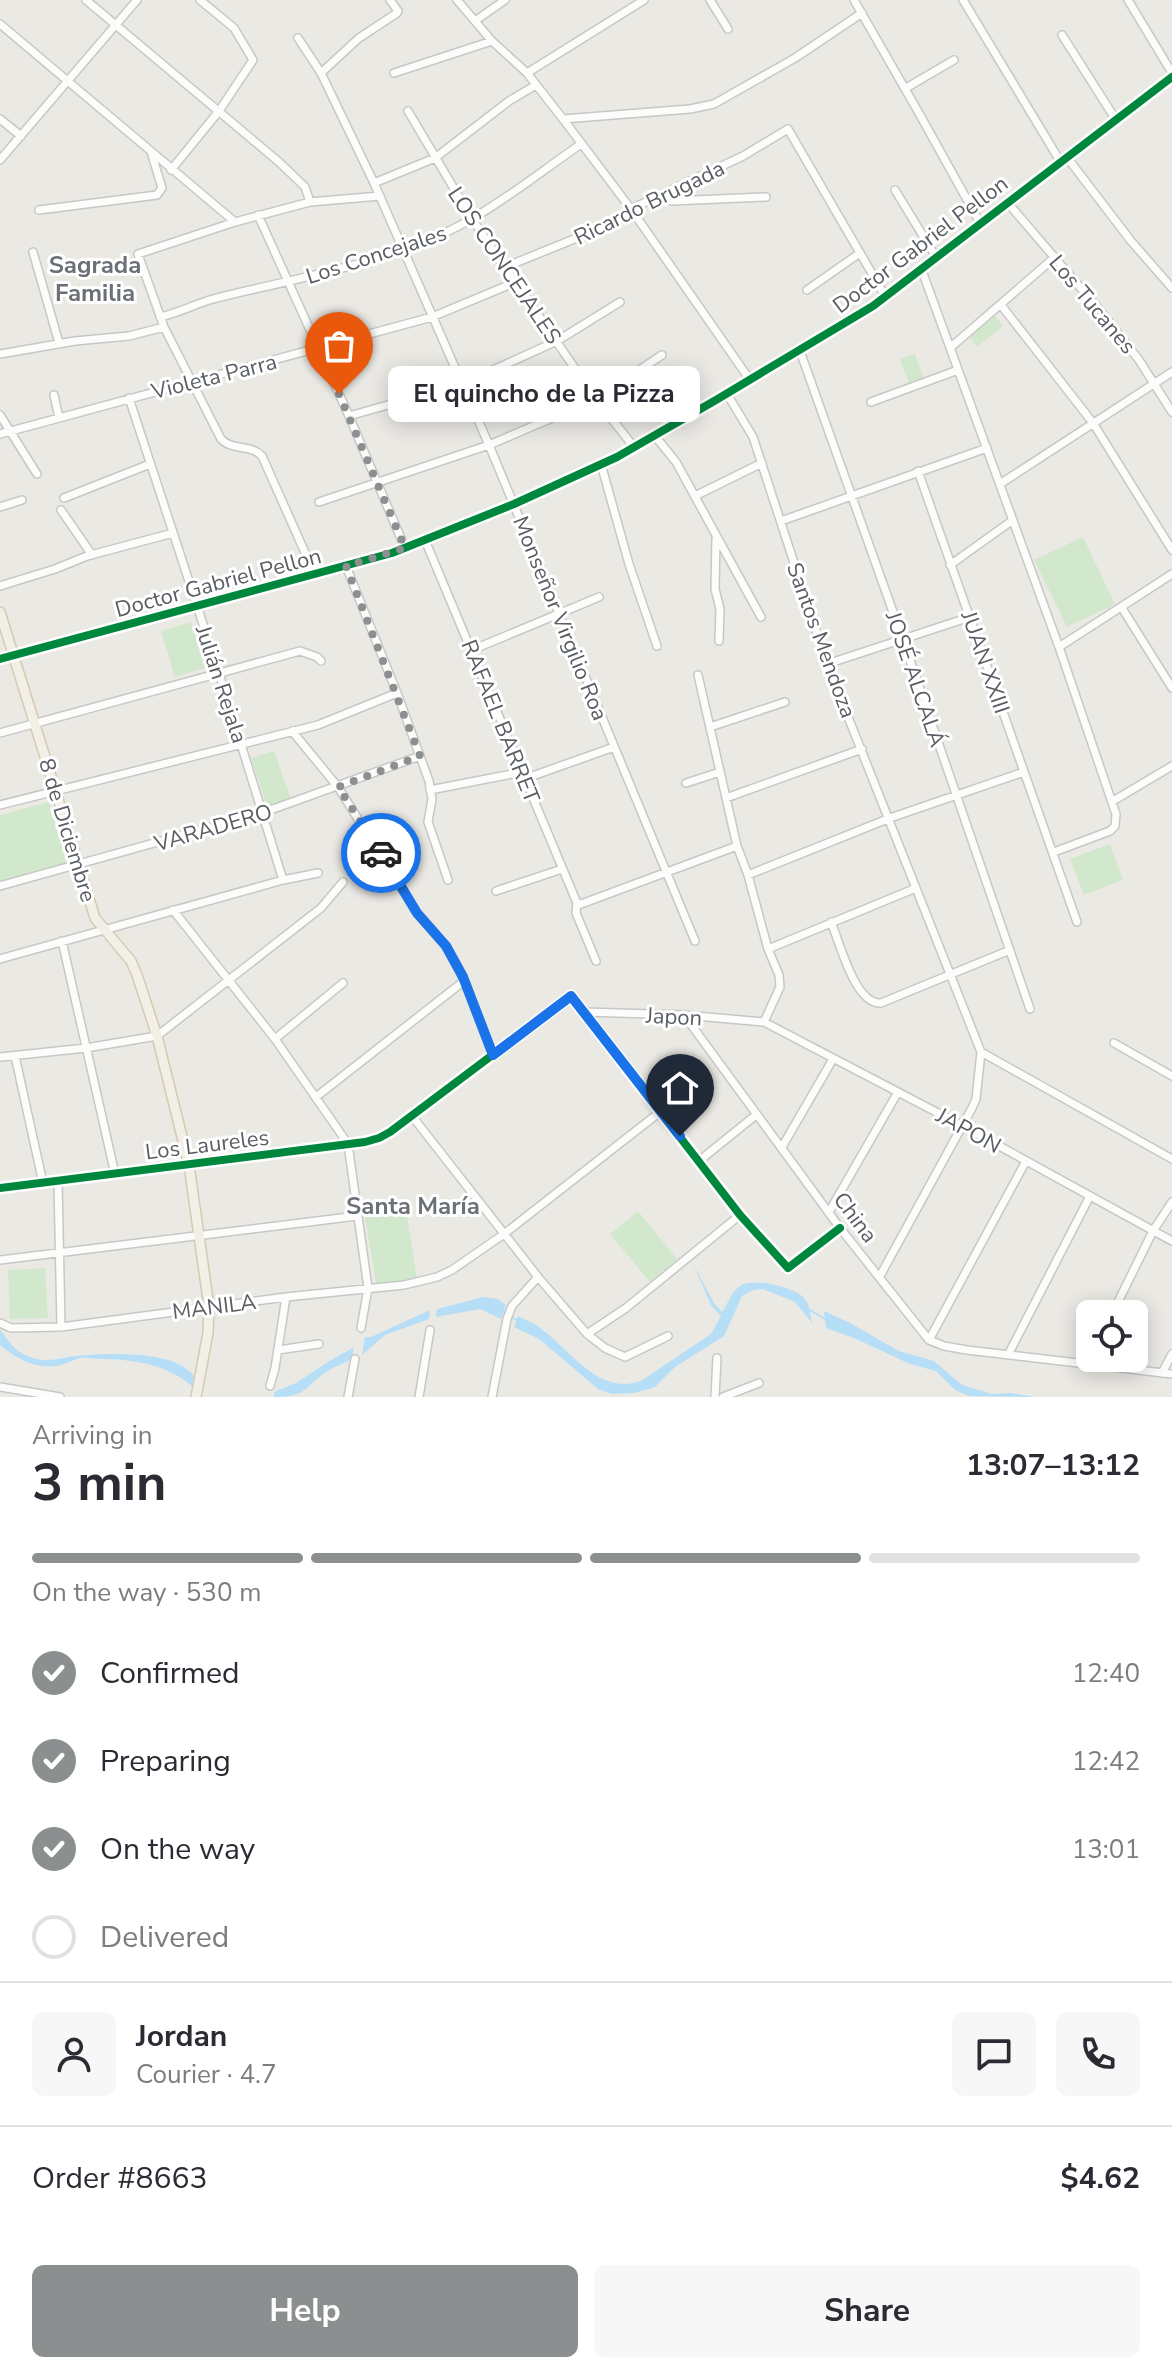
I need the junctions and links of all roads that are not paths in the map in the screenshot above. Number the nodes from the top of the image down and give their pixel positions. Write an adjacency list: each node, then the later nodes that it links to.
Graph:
1 (86, 0): 15 (street)
2 (137, 0): 15 (street)
3 (200, 0): 28 (street)
4 (390, 0): 21 (street)
5 (457, 0): 13 (street)
6 (505, 0): 13 (street)
7 (644, 0): 23 (street)
8 (710, 0): 16 (street)
9 (854, 0): 12 (street)
10 (963, 0): 37 (street)
11 (1128, 0): 24 (street)
12 (862, 13): 27 (street); 31 (street)
13 (475, 21): 19 (street)
14 (0, 24): 25 (street)
15 (115, 25): 25 (street); 28 (street)
16 (728, 29)
17 (1062, 35): 32 (street)
18 (298, 38): 21 (street, Monseñor Virgilio Roa)
19 (492, 41): 22 (street); 23 (street)
20 (954, 60): 27 (street)
21 (321, 73): 40 (street, Monseñor Virgilio Roa)
22 (394, 73)
23 (527, 73): 26 (street)
24 (1172, 75): 32 (street, Doctor Gabriel Pellon)
25 (68, 81): 33 (street); 35 (street)
26 (536, 85): 31 (street); 36 (street)
27 (906, 88): 52 (street)
28 (219, 111): 39 (street); 45 (street)
29 (408, 111): 36 (street, LOS CONCEJALES)
30 (0, 119): 33 (street)
31 (563, 119): 34 (street)
32 (1116, 120): 37 (street, Doctor Gabriel Pellon)
33 (21, 136): 38 (street)
34 (581, 144): 47 (street); 50 (street, Los Concejales)
35 (152, 154): 39 (street); 48 (street)
36 (435, 158): 40 (street); 50 (street, LOS CONCEJALES)
37 (1063, 159): 46 (street, Doctor Gabriel Pellon); 62 (street)
38 (0, 160)
39 (171, 170): 51 (street)
40 (374, 183): 42 (street, Monseñor Virgilio Roa)
41 (895, 190): 56 (street)
42 (380, 196): 45 (street); 53 (street, Monseñor Virgilio Roa)
43 (659, 196): 44 (street); 47 (street, Ricardo Brugada); 55 (street, Ricardo Brugada)
44 (766, 197)
45 (310, 202): 49 (street)
46 (1007, 202): 52 (street, Doctor Gabriel Pellon); 57 (street, Los Tucanes)
47 (631, 209): 58 (street, Ricardo Brugada); 79 (street)
48 (39, 210)
49 (258, 215): 51 (street); 60 (street)
50 (472, 219): 53 (street, Los Concejales); 58 (street, LOS CONCEJALES)
51 (235, 222): 67 (street)
52 (980, 223): 56 (street, Doctor Gabriel Pellon)
53 (403, 250): 60 (street, Los Concejales); 68 (street, Monseñor Virgilio Roa)
54 (33, 252): 71 (street)
55 (860, 253): 63 (street); 64 (street)
56 (936, 257): 59 (street, Doctor Gabriel Pellon)
57 (1055, 257): 66 (street); 81 (street, Los Tucanes)
58 (505, 267): 61 (street, LOS CONCEJALES)
59 (921, 268): 64 (street, Doctor Gabriel Pellon); 72 (street)
60 (289, 282): 67 (street, Los Concejales); 73 (street)
61 (516, 282): 68 (street, Violeta Parra); 70 (street, LOS CONCEJALES)
62 (1172, 288)
63 (807, 290)
64 (885, 296): 74 (street, Doctor Gabriel Pellon)
65 (620, 302): 70 (street)
66 (1001, 305): 72 (street); 92 (street)
67 (160, 317): 69 (street)
68 (432, 317): 73 (street, Violeta Parra); 82 (street, Monseñor Virgilio Roa)
69 (164, 327): 71 (street); 80 (street)
70 (557, 341): 82 (street); 86 (street, LOS CONCEJALES)
71 (59, 343): 75 (street)
72 (951, 347): 77 (street)
73 (319, 349): 80 (street, Violeta Parra); 90 (street)
74 (800, 351): 79 (street, Doctor Gabriel Pellon); 106 (street, JOSÉ ALCALÁ)
75 (0, 354)
76 (662, 355): 86 (street)
77 (958, 370): 87 (street); 98 (street)
78 (1172, 372): 81 (street)
79 (750, 380): 83 (street, Doctor Gabriel Pellon)
80 (192, 383): 85 (street, Violeta Parra); 125 (street)
81 (1153, 383): 88 (street, Los Tucanes); 92 (street)
82 (462, 384): 90 (street); 96 (street, Monseñor Virgilio Roa)
83 (727, 394): 95 (street, Doctor Gabriel Pellon); 99 (street, Santos Mendoza)
84 (54, 395): 91 (street)
85 (129, 398): 91 (street, Violeta Parra); 100 (street, Julián Rejala)
86 (596, 399): 96 (street); 97 (street, LOS CONCEJALES)
87 (871, 402)
88 (1172, 412)
89 (0, 415): 93 (street)
90 (349, 416): 104 (street)
91 (59, 418): 93 (street, Violeta Parra)
92 (1093, 423): 105 (street); 120 (street)
93 (10, 431): 94 (street, Violeta Parra); 103 (street)
94 (0, 434)
95 (655, 436): 97 (street, Doctor Gabriel Pellon); 107 (street)
96 (489, 445): 104 (street); 111 (street, Monseñor Virgilio Roa)
97 (634, 447): 101 (street, Doctor Gabriel Pellon)
98 (987, 448): 102 (street); 105 (street)
99 (762, 463): 107 (street); 115 (street, Santos Mendoza)
100 (150, 464): 108 (street); 116 (street, Julián Rejala)
101 (601, 464): 111 (street, Doctor Gabriel Pellon); 136 (street)
102 (918, 471): 106 (street); 122 (street, JUAN XXIII)
103 (37, 474)
104 (377, 484): 110 (street); 119 (street)
105 (1000, 484): 114 (street)
106 (850, 495): 115 (street); 134 (street, JOSÉ ALCALÁ)
107 (695, 496): 117 (street)
108 (64, 498)
109 (22, 500): 112 (street)
110 (319, 502)
111 (514, 504): 118 (street, Doctor Gabriel Pellon); 131 (street, Monseñor Virgilio Roa)
112 (0, 507)
113 (61, 510): 121 (street)
114 (1013, 520): 122 (street); 137 (street)
115 (781, 521): 142 (street, Santos Mendoza)
116 (173, 533): 121 (street); 128 (street, Julián Rejala)
117 (716, 535): 132 (street); 135 (street)
118 (425, 540): 119 (street, Doctor Gabriel Pellon); 138 (street, RAFAEL BARRET)
119 (405, 548): 123 (street, Doctor Gabriel Pellon)
120 (1172, 550)
121 (92, 555): 126 (street)
122 (950, 565): 133 (street, JUAN XXIII)
123 (346, 566): 125 (street, Doctor Gabriel Pellon); 146 (street)
124 (1172, 574): 129 (street)
125 (315, 575): 128 (street, Doctor Gabriel Pellon)
126 (0, 586)
127 (599, 597): 131 (street)
128 (198, 606): 139 (street, Doctor Gabriel Pellon); 143 (street, Julián Rejala)
129 (1122, 608): 137 (street); 145 (street)
130 (0, 612): 139 (main road, 8 de Diciembre)
131 (558, 615): 138 (street); 153 (street, Monseñor Virgilio Roa)
132 (761, 617)
133 (970, 617): 134 (street); 158 (street, JUAN XXIII)
134 (903, 640): 142 (street); 164 (street, JOSÉ ALCALÁ)
135 (719, 641)
136 (657, 646)
137 (1059, 647): 166 (street)
138 (472, 650): 159 (street, RAFAEL BARRET)
139 (14, 655): 140 (street, Doctor Gabriel Pellon); 148 (main road, 8 de Diciembre)
140 (0, 659)
141 (321, 661): 143 (street)
142 (827, 664): 154 (street, Santos Mendoza)
143 (219, 673): 148 (street); 152 (street, Julián Rejala)
144 (698, 675): 149 (street)
145 (1172, 688)
146 (397, 693): 150 (street); 155 (street)
147 (785, 702): 149 (street)
148 (35, 725): 151 (street); 163 (main road, 8 de Diciembre)
149 (710, 727): 157 (street)
150 (292, 731): 152 (street); 161 (street)
151 (0, 733)
152 (242, 745): 163 (street); 168 (street, Julián Rejala)
153 (614, 747): 159 (street); 174 (street, Monseñor Virgilio Roa)
154 (862, 749): 165 (street); 169 (street, Santos Mendoza)
155 (420, 756): 161 (street, VARADERO); 162 (street)
156 (1172, 766): 166 (street)
157 (720, 772): 160 (street); 165 (street)
158 (1024, 772): 164 (street); 171 (street, JUAN XXIII)
159 (523, 776): 162 (street); 173 (street, RAFAEL BARRET)
160 (686, 783)
161 (338, 787): 168 (street, VARADERO); 196 (street)
162 (430, 790): 178 (street)
163 (56, 792): 167 (street); 172 (main road, 8 de Diciembre)
164 (955, 795): 169 (street); 191 (street, JOSÉ ALCALÁ)
165 (726, 798): 170 (street)
166 (1113, 801): 171 (street)
167 (0, 805)
168 (262, 813): 172 (street, VARADERO); 177 (street, Julián Rejala)
169 (890, 818): 176 (street); 181 (street, Santos Mendoza)
170 (737, 846): 174 (street); 176 (street)
171 (1054, 852): 186 (street, JUAN XXIII)
172 (80, 865): 180 (street, VARADERO); 187 (main road, 8 de Diciembre)
173 (562, 869): 182 (street); 183 (street, RAFAEL BARRET)
174 (665, 871): 183 (street); 189 (street, Monseñor Virgilio Roa)
175 (318, 873): 177 (street)
176 (748, 875): 190 (street)
177 (283, 880): 184 (street)
178 (448, 880)
179 (343, 882): 195 (street)
180 (1, 886)
181 (916, 888): 185 (street); 194 (street, Santos Mendoza)
182 (496, 891)
183 (577, 903): 193 (street, RAFAEL BARRET)
184 (173, 910): 187 (street); 195 (street)
185 (831, 922): 190 (street); 194 (street)
186 (1077, 922)
187 (104, 932): 188 (street); 202 (main road, 8 de Diciembre)
188 (62, 941): 192 (street); 205 (street)
189 (695, 941)
190 (768, 949): 201 (street)
191 (1010, 950): 194 (street); 198 (street, JOSÉ ALCALÁ)
192 (0, 959)
193 (596, 961)
194 (949, 975): 206 (street, Santos Mendoza)
195 (228, 980): 202 (street); 203 (street)
196 (464, 981): 207 (street); 213 (street)
197 (343, 983): 203 (street)
198 (1030, 1009)
199 (585, 1012): 200 (street, Japon); 207 (street, Japon); 214 (street)
200 (684, 1015): 201 (street, Japon); 215 (street, China)
201 (764, 1022): 210 (street, JAPON)
202 (157, 1036): 205 (street); 223 (main road, 8 de Diciembre)
203 (275, 1039): 213 (street)
204 (1114, 1043): 211 (street)
205 (86, 1048): 208 (street); 224 (street)
206 (981, 1052): 217 (street); 220 (street)
207 (493, 1055): 216 (street, Los Laureles)
208 (15, 1056): 209 (street); 226 (street)
209 (0, 1057)
210 (833, 1059): 212 (street, JAPON); 219 (street)
211 (1172, 1076)
212 (898, 1092): 217 (street, JAPON); 230 (street)
213 (316, 1097): 218 (street)
214 (660, 1112): 221 (street); 235 (street, MANILA)
215 (756, 1115): 219 (street, China); 221 (street)
216 (412, 1116): 218 (street, Los Laureles); 235 (street)
217 (961, 1125): 222 (street, JAPON); 240 (street)
218 (348, 1144): 223 (street, Los Laureles); 232 (street)
219 (782, 1147): 230 (street, China)
220 (1172, 1159)
221 (699, 1161): 231 (street)
222 (1026, 1161): 228 (street, JAPON); 252 (street)
223 (189, 1165): 224 (street, Los Laureles); 236 (main road, 8 de Diciembre)
224 (115, 1174): 225 (street, Los Laureles)
225 (58, 1181): 226 (street, Los Laureles); 238 (street)
226 (43, 1183): 227 (street, Los Laureles)
227 (0, 1188)
228 (1090, 1196): 234 (street, JAPON); 256 (street)
229 (1172, 1202): 234 (street)
230 (829, 1212): 233 (street, China)
231 (740, 1215): 233 (street); 250 (street)
232 (357, 1216): 236 (street); 242 (street)
233 (840, 1228): 240 (street, China)
234 (1153, 1231): 237 (street, JAPON); 244 (street)
235 (504, 1234): 241 (street); 242 (street, MANILA)
236 (199, 1236): 238 (street); 245 (main road, 8 de Diciembre)
237 (1172, 1241)
238 (61, 1252): 239 (street); 247 (street)
239 (0, 1260)
240 (880, 1276): 252 (street, China)
241 (538, 1277): 250 (street); 271 (street)
242 (368, 1288): 243 (street, MANILA); 248 (street)
243 (286, 1297): 245 (street, MANILA); 254 (street)
244 (1119, 1300)
245 (209, 1307): 247 (street, MANILA); 268 (main road, 8 de Diciembre)
246 (0, 1323): 247 (street, MANILA)
247 (61, 1327)
248 (361, 1328)
249 (430, 1330): 270 (street)
250 (587, 1334): 251 (street)
251 (668, 1336)
252 (929, 1340): 256 (street)
253 (319, 1344): 254 (street)
254 (278, 1350): 264 (street)
255 (1172, 1354): 261 (street)
256 (1008, 1355): 259 (street)
257 (717, 1358): 272 (street)
258 (355, 1359): 269 (street)
259 (1076, 1360)
260 (1148, 1371): 261 (street)
261 (1162, 1373): 262 (street)
262 (1172, 1374)
263 (759, 1383): 273 (street)
264 (270, 1386)
265 (0, 1387): 266 (street)
266 (49, 1396): 267 (street)
267 (60, 1397)
268 (196, 1397)
269 (348, 1397)
270 (419, 1397)
271 (492, 1397)
272 (715, 1397)
273 (723, 1397)

